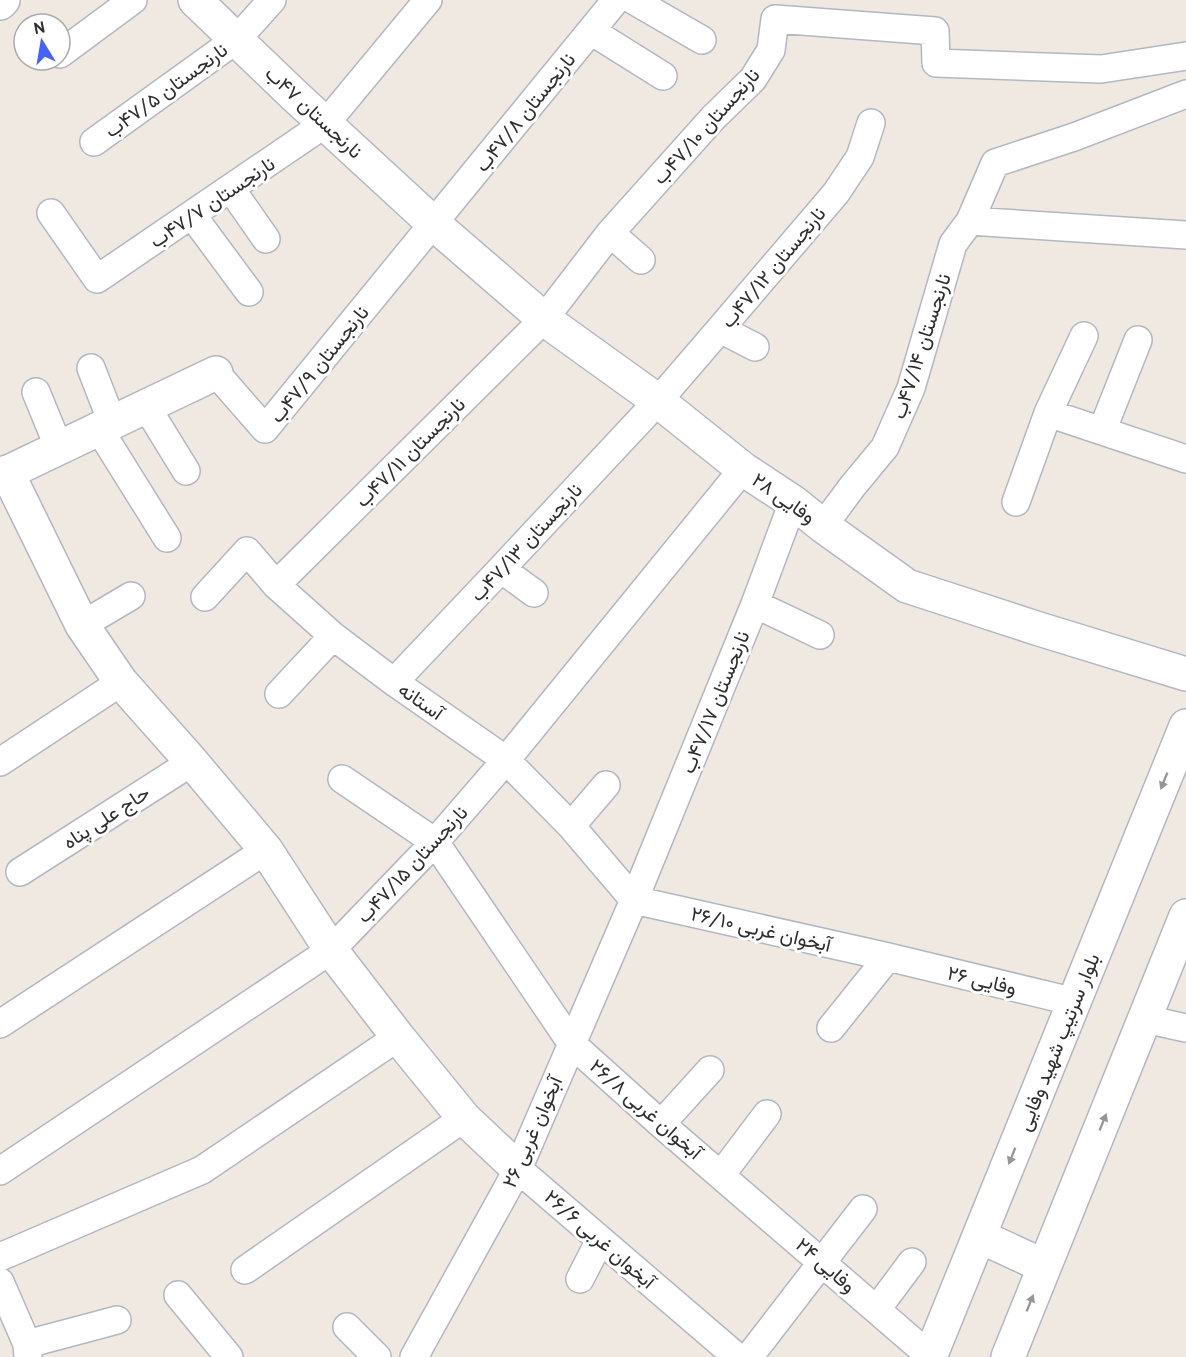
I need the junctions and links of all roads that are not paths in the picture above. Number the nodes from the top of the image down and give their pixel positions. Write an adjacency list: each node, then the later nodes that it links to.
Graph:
1 (133, 0): 11 (street)
2 (195, 0): 9 (street, نارنجستان ۴۷ب)
3 (272, 0): 9 (street, نارنجستان ۴۷/۵ب)
4 (428, 0): 15 (street, نارنجستان ۴۷/۷ب)
5 (616, 0): 8 (street, نارنجستان ۴۷/۸ب)
6 (633, 0): 7 (street)
7 (668, 9): 10 (street)
8 (591, 31): 13 (street); 22 (street, نارنجستان ۴۷/۸ب)
9 (237, 39): 15 (street, نارنجستان ۴۷ب); 17 (street, نارنجستان ۴۷/۵ب)
10 (702, 40)
11 (72, 45)
12 (1186, 56): 23 (street, نارنجستان ۴۷/۱۰ب)
13 (663, 76)
14 (1186, 94): 21 (street, نارنجستان ۴۷/۱۴ب)
15 (326, 123): 18 (street, نارنجستان ۴۷/۷ب); 22 (street, نارنجستان ۴۷ب)
16 (871, 123): 29 (street, نارنجستان ۴۷/۱۲ب)
17 (94, 142)
18 (231, 189): 20 (street, نارنجستان ۴۷/۷ب); 25 (street)
19 (51, 213): 20 (street, نارنجستان ۴۷/۷ب)
20 (192, 215): 27 (street)
21 (970, 220): 24 (street); 48 (street, نارنجستان ۴۷/۱۴ب)
22 (434, 224): 28 (street, وفایی ۲۸); 34 (street, نارنجستان ۴۷/۹ب)
23 (610, 233): 26 (street); 28 (street, نارنجستان ۴۷/۱۰ب)
24 (1186, 235)
25 (266, 239)
26 (641, 260)
27 (249, 292)
28 (544, 319): 36 (street, وفایی ۲۸); 51 (street, نارنجستان ۴۷/۱۱ب)
29 (720, 329): 32 (street); 36 (street, نارنجستان ۴۷/۱۲ب)
30 (1084, 336): 38 (street)
31 (1138, 340): 40 (street)
32 (755, 347)
33 (91, 368): 39 (street)
34 (216, 373): 37 (street, نارنجستان ۴۷/۹ب)
35 (36, 392): 41 (street)
36 (658, 401): 43 (street, وفایی ۲۸); 50 (street, نارنجستان ۴۷/۱۳ب)
37 (146, 406): 39 (street, نارنجستان ۴۷/۹ب); 44 (street)
38 (1048, 413): 40 (street); 47 (street)
39 (106, 426): 41 (street, نارنجستان ۴۷/۹ب); 49 (street)
40 (1102, 431): 42 (street)
41 (59, 448): 45 (street, نارنجستان ۴۷/۹ب)
42 (1186, 459)
43 (743, 469): 46 (street, وفایی ۲۸); 64 (street, نارنجستان ۴۷/۱۵ب)
44 (186, 471)
45 (4, 474): 56 (street)
46 (793, 502): 48 (street, وفایی ۲۸); 55 (street, نارنجستان ۴۷/۱۷ب)
47 (1016, 502)
48 (823, 526): 59 (street, وفایی ۲۸)
49 (167, 538)
50 (501, 570): 52 (street); 61 (street, نارنجستان ۴۷/۱۳ب)
51 (276, 585): 54 (street, آستانه); 58 (street, آستانه)
52 (534, 593)
53 (131, 596): 56 (street)
54 (205, 597)
55 (755, 604): 57 (street); 73 (street, نارنجستان ۴۷/۱۷ب)
56 (81, 625): 60 (street)
57 (820, 635)
58 (333, 636): 61 (street, آستانه); 62 (street)
59 (1186, 674)
60 (121, 682): 65 (street); 66 (street)
61 (394, 682): 64 (street, آستانه)
62 (279, 694)
63 (1186, 726): 77 (street, بلوار سرتیپ شهید وفایی, one-way to 77)
64 (506, 760): 69 (street, آستانه); 70 (street, نارنجستان ۴۷/۱۵ب)
65 (0, 762)
66 (192, 762): 71 (street); 72 (street, حاج علی پناه)
67 (342, 779): 70 (street)
68 (606, 785): 69 (street)
69 (571, 826): 73 (street, آستانه)
70 (435, 842): 75 (street, نارنجستان ۴۷/۱۵ب); 83 (street, آبخوان غربی ۲۶/۸)
71 (266, 850): 75 (street); 79 (street)
72 (20, 872)
73 (634, 900): 76 (street, آبخوان غربی ۲۶/۱۰); 83 (street, آبخوان غربی ۲۶)
74 (1186, 916): 78 (street)
75 (331, 950): 82 (street); 89 (street, نارنجستان ۴۷/۱۵ب)
76 (888, 957): 77 (street, وفایی ۲۶); 80 (street)
77 (1075, 1002): 92 (street, بلوار سرتیپ شهید وفایی, one-way to 92)
78 (1145, 1019): 81 (street); 97 (street, one-way to 78)
79 (0, 1024)
80 (831, 1028)
81 (1186, 1028)
82 (398, 1037): 86 (street); 94 (street)
83 (572, 1044): 87 (street, آبخوان غربی ۲۶/۸); 88 (street, آبخوان غربی ۲۶)
84 (710, 1070): 87 (street)
85 (766, 1114): 90 (street)
86 (464, 1118): 88 (street); 98 (street)
87 (661, 1124): 90 (street, آبخوان غربی ۲۶/۸)
88 (518, 1169): 93 (street, آبخوان غربی ۲۶/۶); 109 (street, آبخوان غربی ۲۶)
89 (0, 1171)
90 (721, 1175): 95 (street, وفایی ۲۴)
91 (863, 1209): 95 (street)
92 (979, 1236): 97 (street); 106 (street, بلوار سرتیپ شهید وفایی)
93 (600, 1240): 99 (street); 110 (street, آبخوان غربی ۲۶/۶)
94 (0, 1257)
95 (822, 1262): 102 (street, وفایی ۲۴); 111 (street)
96 (912, 1262): 102 (street)
97 (1044, 1266): 112 (street, one-way to 97)
98 (245, 1270)
99 (580, 1279)
100 (0, 1281): 105 (street)
101 (178, 1295): 107 (street)
102 (877, 1309): 106 (street, وفایی ۲۴)
103 (117, 1320): 105 (street)
104 (346, 1327): 108 (street)
105 (28, 1351)
106 (930, 1356)
107 (229, 1357)
108 (377, 1357)
109 (414, 1357)
110 (737, 1357)
111 (749, 1357)
112 (1008, 1357)

